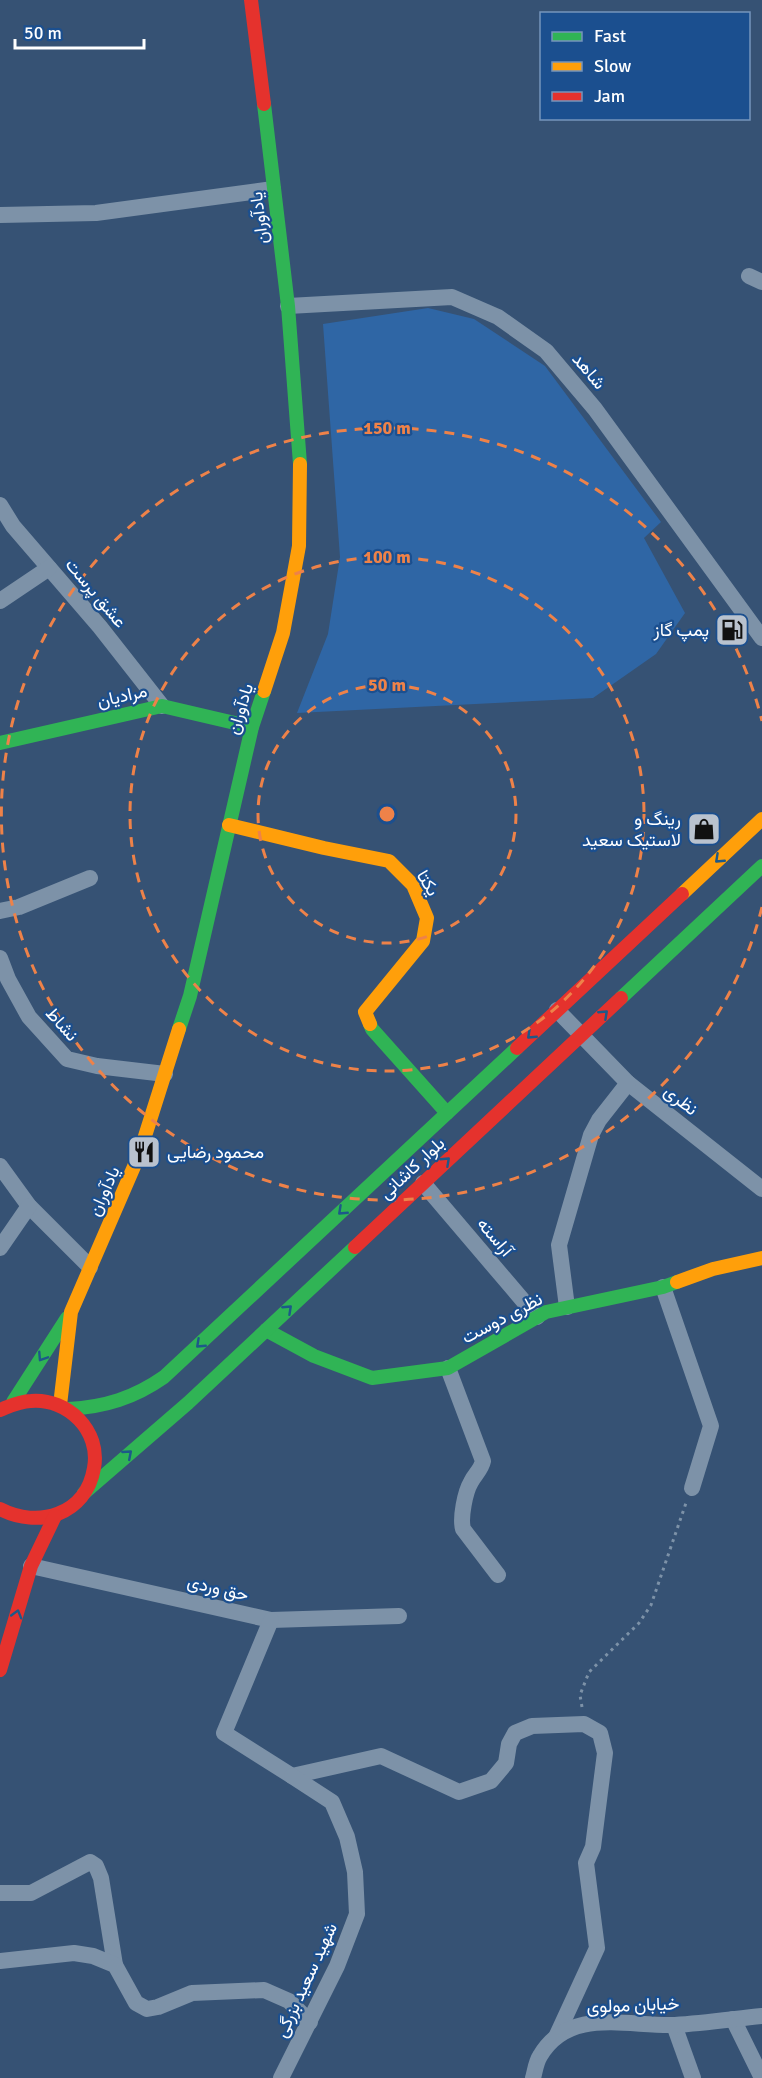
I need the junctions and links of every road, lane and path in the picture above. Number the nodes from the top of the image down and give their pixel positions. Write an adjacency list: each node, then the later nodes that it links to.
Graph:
1 (251, 0): 2 (main road, یادآوران)
2 (273, 189): 3 (street); 4 (main road, یادآوران)
3 (0, 215)
4 (288, 306): 8 (street, شاهد); 10 (main road, یادآوران)
5 (0, 505): 6 (street, عشق پرست)
6 (49, 568): 7 (street); 9 (street, عشق پرست)
7 (0, 601)
8 (762, 638)
9 (162, 706): 10 (main road, مرادیان); 11 (main road, مرادیان)
10 (252, 727): 13 (main road, یادآوران)
11 (0, 743)
12 (762, 819): 18 (main road, بلوار کاشانی, one-way to 18)
13 (229, 825): 20 (main road, یادآوران); 22 (main road, یکتا)
14 (762, 866): 19 (main road, بلوار کاشانی, one-way to 14)
15 (90, 878): 16 (street)
16 (0, 911)
17 (0, 958): 20 (street, نشاط)
18 (557, 1011): 19 (street, نظری); 22 (main road, بلوار کاشانی, one-way to 22)
19 (580, 1036): 21 (street, نظری); 24 (main road, بلوار کاشانی, one-way to 19)
20 (165, 1074): 29 (main road, یادآوران)
21 (628, 1083): 25 (street, نظری); 31 (street)
22 (447, 1113): 37 (main road, بلوار کاشانی, one-way to 37)
23 (0, 1166): 26 (street)
24 (423, 1183): 33 (street, آراسته); 34 (main road, بلوار کاشانی, one-way to 24)
25 (762, 1189)
26 (29, 1206): 27 (street); 29 (street)
27 (0, 1248)
28 (762, 1258): 30 (main road, نظری دوست)
29 (90, 1268): 32 (main road, یادآوران)
30 (663, 1287): 31 (main road, نظری دوست); 39 (street)
31 (567, 1307): 33 (main road, نظری دوست)
32 (71, 1312): 36 (main road, one-way to 36); 37 (main road, یادآوران)
33 (537, 1317): 35 (main road, نظری دوست)
34 (266, 1330): 35 (main road, نظری دوست); 40 (main road, بلوار کاشانی, one-way to 34)
35 (448, 1368): 44 (street)
36 (13, 1402): 37 (main road, بلوار کاشانی); 38 (main road)
37 (64, 1407): 40 (main road)
38 (0, 1410)
39 (692, 1488): 48 (path)
40 (84, 1493): 42 (main road, بلوار کاشانی)
41 (0, 1509): 42 (main road)
42 (55, 1516): 43 (main road)
43 (31, 1566): 46 (street, حق وردی); 47 (main road, one-way to 43)
44 (498, 1575)
45 (399, 1616): 46 (street, حق وردی)
46 (271, 1620): 49 (street, شهید سعید بزرگی)
47 (0, 1670)
48 (584, 1724): 49 (street); 57 (street)
49 (292, 1776): 55 (street, شهید سعید بزرگی)
50 (0, 1893): 52 (street)
51 (0, 1961): 52 (street)
52 (115, 1965): 55 (street)
53 (762, 2016): 54 (street, خیابان مولوی)
54 (733, 2019): 56 (street, خیابان مولوی); 61 (street)
55 (310, 2022): 58 (street, شهید سعید بزرگی)
56 (674, 2025): 57 (street, خیابان مولوی); 60 (street)
57 (556, 2037): 59 (street, خیابان مولوی)
58 (281, 2078)
59 (533, 2078)
60 (693, 2078)
61 (762, 2078)

